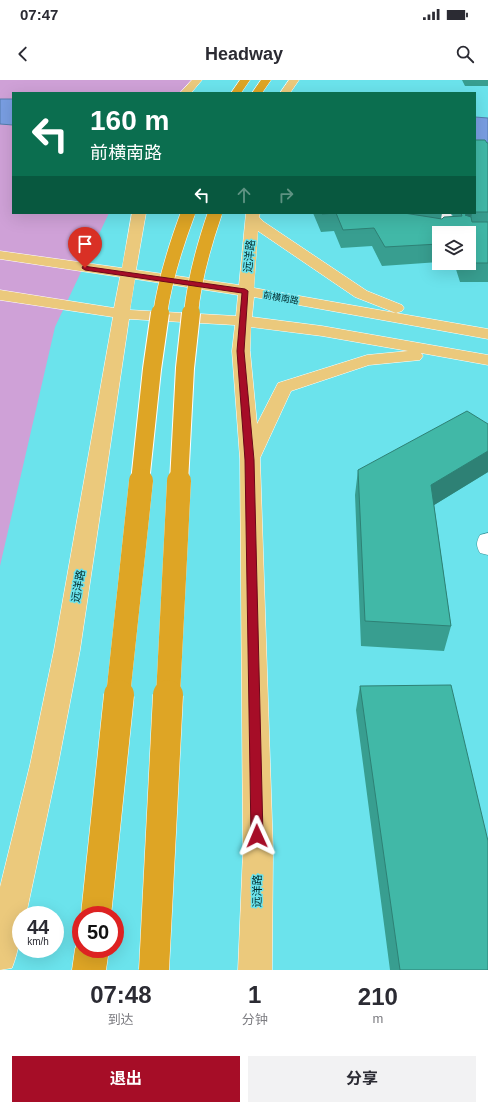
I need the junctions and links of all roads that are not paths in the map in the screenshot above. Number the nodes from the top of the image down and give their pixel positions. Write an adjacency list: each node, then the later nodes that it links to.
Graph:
1 (197, 80): 5 (main road)
2 (245, 80): 6 (highway)
3 (266, 80): 7 (highway)
4 (294, 80): 8 (main road)
5 (186, 92)
6 (237, 92)
7 (258, 92)
8 (286, 92)
9 (139, 214): 16 (main road, 远洋路)
10 (188, 214): 28 (highway, bridge)
11 (215, 214): 32 (highway, bridge)
12 (444, 214): 14 (lane)
13 (253, 215): 17 (main road, 远洋路); 21 (main road, 前横南路)
14 (444, 226)
15 (0, 255): 16 (main road, 前横南路)
16 (128, 274): 17 (main road, 前横南路); 19 (main road, 远洋路)
17 (245, 291): 20 (main road, 远洋路); 21 (main road, 前横南路)
18 (0, 295): 19 (main road)
19 (122, 314): 20 (main road); 29 (main road, 远洋路)
20 (243, 321): 23 (main road); 25 (main road, 远洋路)
21 (442, 326): 22 (main road, 前横南路)
22 (488, 334)
23 (442, 354): 24 (main road); 25 (main road)
24 (488, 360)
25 (250, 460): 33 (main road, 远洋路)
26 (488, 541): 27 (lane)
27 (488, 548)
28 (97, 906)
29 (0, 956)
30 (91, 958): 31 (highway)
31 (89, 970)
32 (154, 970)
33 (255, 970)

